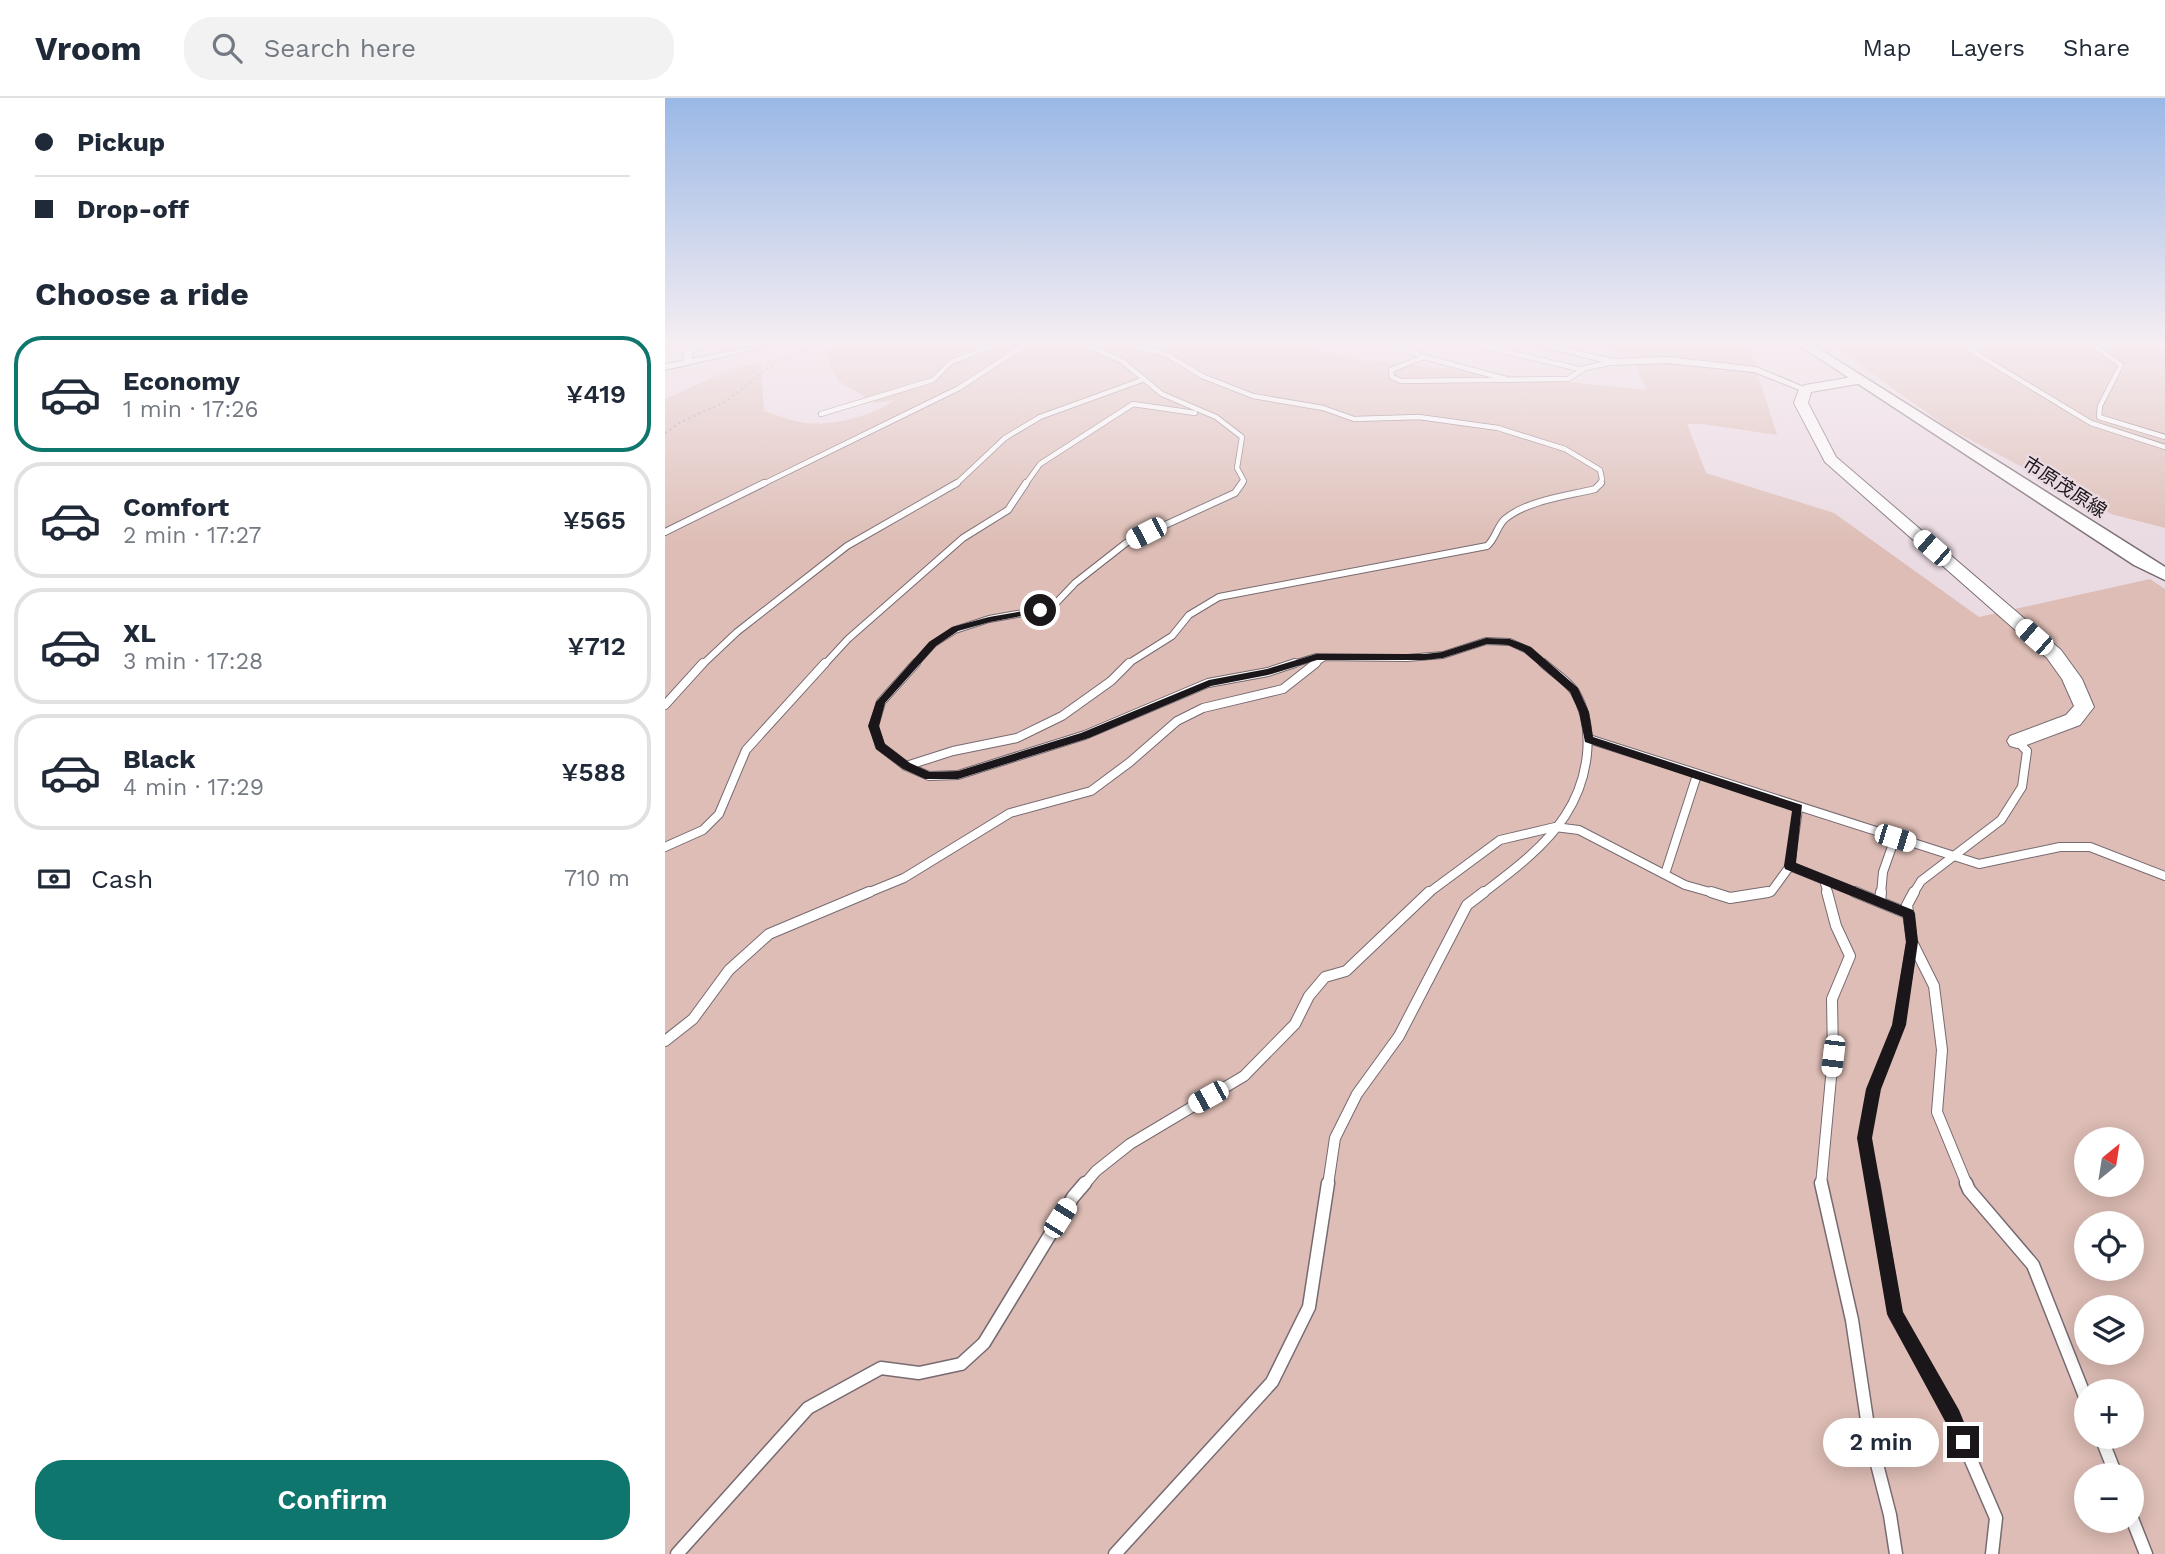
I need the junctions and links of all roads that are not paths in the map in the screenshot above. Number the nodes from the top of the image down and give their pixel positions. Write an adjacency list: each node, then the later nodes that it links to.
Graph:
1 (831, 411): 12 (lane)
2 (912, 411): 16 (lane)
3 (1057, 411): 19 (lane)
4 (1122, 411): 27 (lane)
5 (1188, 411): 13 (lane)
6 (1202, 411): 13 (lane)
7 (1331, 411): 22 (lane)
8 (1805, 411): 21 (street)
9 (1908, 411): 17 (main road, 市原茂原線)
10 (2071, 411): 15 (lane)
11 (2100, 411): 14 (lane)
12 (821, 414)
13 (1212, 415): 22 (lane)
14 (2165, 437)
15 (2165, 447)
16 (665, 532)
17 (2165, 574)
18 (1324, 657): 20 (lane); 22 (lane); 36 (lane)
19 (665, 705)
20 (1588, 739): 23 (lane); 25 (lane)
21 (2017, 741): 28 (lane)
22 (907, 766)
23 (1697, 775): 24 (lane); 30 (lane)
24 (1798, 808): 26 (lane); 29 (lane)
25 (1555, 827): 30 (lane); 39 (lane); 40 (lane)
26 (1895, 838): 28 (lane); 33 (lane)
27 (665, 846)
28 (1953, 856): 31 (lane); 34 (lane)
29 (1790, 866): 30 (lane); 32 (lane)
30 (1665, 874)
31 (2165, 876)
32 (1824, 880): 33 (lane); 41 (lane)
33 (1879, 902): 34 (lane)
34 (1909, 914): 35 (lane)
35 (1912, 942): 37 (lane); 42 (lane)
36 (665, 1041)
37 (2078, 1379)
38 (2138, 1533): 43 (lane)
39 (677, 1554)
40 (1115, 1554)
41 (1896, 1554)
42 (1992, 1554)
43 (2146, 1554)

